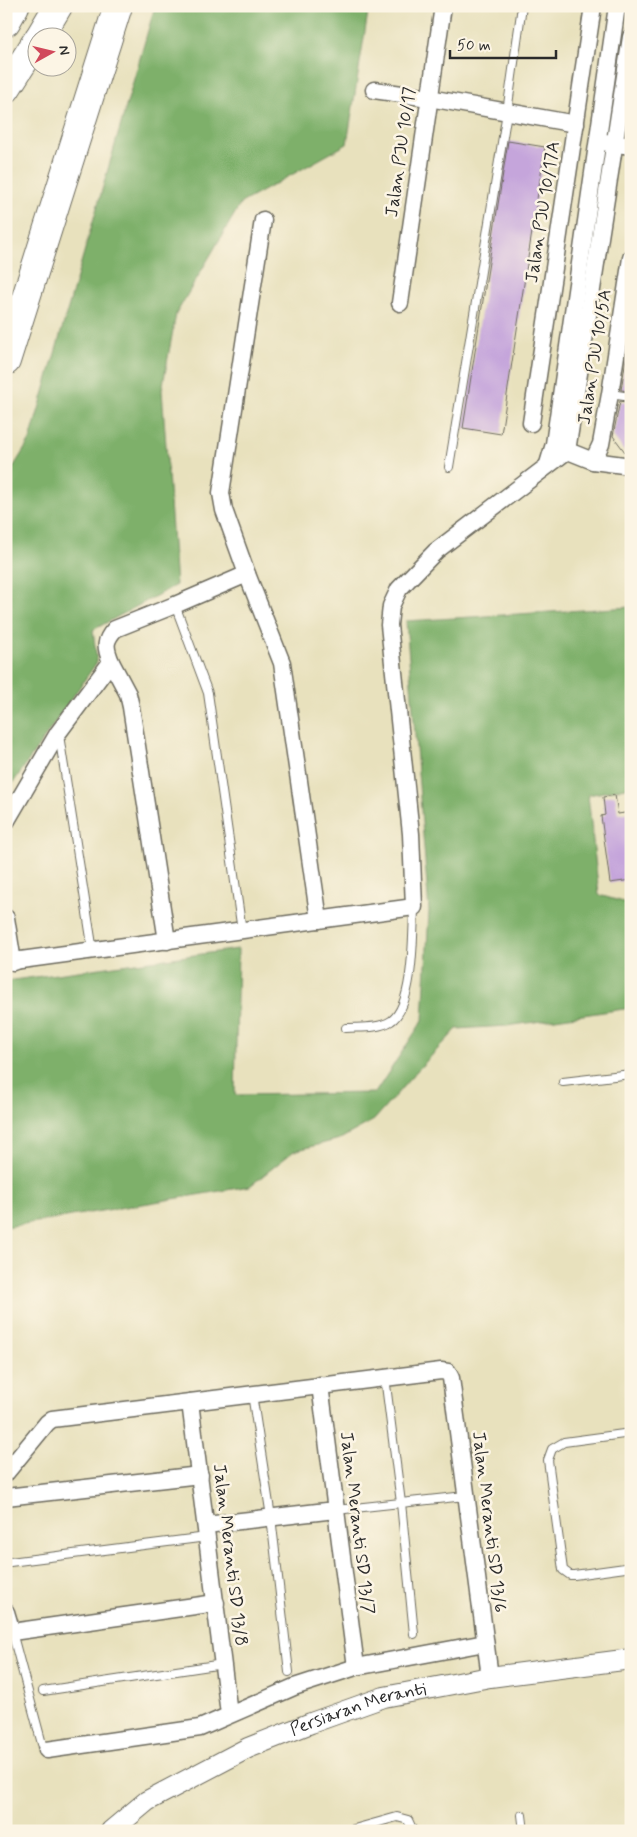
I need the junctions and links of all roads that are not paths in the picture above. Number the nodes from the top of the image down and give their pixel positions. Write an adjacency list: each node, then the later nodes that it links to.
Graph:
1 (15, 6): 8 (highway)
2 (58, 6): 9 (highway)
3 (118, 6): 23 (highway)
4 (443, 6): 14 (street, Jalan PJU 10/17)
5 (522, 6): 15 (lane)
6 (593, 6): 16 (street, Jalan PJU 10/17A)
7 (617, 6): 17 (street)
8 (6, 22)
9 (44, 28)
10 (631, 37): 18 (street)
11 (28, 54): 12 (highway)
12 (6, 89)
13 (374, 90): 14 (street)
14 (429, 98): 15 (street); 21 (street, Jalan PJU 10/17)
15 (507, 112): 16 (street); 30 (lane)
16 (576, 124): 26 (street, Jalan PJU 10/17A)
17 (597, 141): 18 (street); 27 (street)
18 (623, 145): 27 (street)
19 (263, 220): 31 (street)
20 (631, 258): 22 (street, Jalan PJU 10/5A)
21 (400, 303)
22 (626, 326): 24 (street, Jalan PJU 10/5A)
23 (6, 361)
24 (610, 394): 25 (lane); 28 (street, Jalan PJU 10/5A)
25 (631, 397)
26 (531, 424)
27 (560, 448): 28 (street); 36 (street)
28 (593, 461): 29 (street)
29 (631, 466)
30 (449, 467)
31 (247, 574): 32 (street); 38 (street)
32 (175, 605): 33 (street); 39 (lane)
33 (111, 662): 34 (street); 40 (street)
34 (58, 733): 35 (street); 41 (lane)
35 (6, 822)
36 (414, 907): 38 (street); 43 (lane)
37 (6, 918): 42 (street)
38 (319, 920): 39 (street)
39 (242, 931): 40 (street)
40 (167, 940): 41 (street)
41 (94, 951): 42 (street)
42 (10, 962)
43 (346, 1028)
44 (631, 1074): 45 (lane)
45 (563, 1082)
46 (385, 1377): 47 (street); 53 (street, Jalan Meranti SD 13/6); 55 (lane)
47 (320, 1385): 48 (street); 56 (street, Jalan Meranti SD 13/7)
48 (252, 1394): 49 (street); 57 (lane)
49 (190, 1402): 51 (street); 52 (street, Jalan Meranti SD 13/8)
50 (631, 1433): 60 (lane)
51 (6, 1473)
52 (200, 1475): 54 (street); 58 (street, Jalan Meranti SD 13/8)
53 (465, 1496): 55 (lane); 65 (street, Jalan Meranti SD 13/6)
54 (6, 1497)
55 (401, 1503): 56 (lane); 64 (lane)
56 (336, 1510): 57 (street); 68 (street, Jalan Meranti SD 13/7)
57 (271, 1517): 58 (street); 69 (lane)
58 (206, 1531): 59 (lane); 61 (street, Jalan Meranti SD 13/8)
59 (10, 1562)
60 (625, 1568)
61 (216, 1603): 63 (street); 67 (street, Jalan Meranti SD 13/8)
62 (6, 1612): 63 (street)
63 (12, 1632): 73 (lane)
64 (414, 1634)
65 (485, 1643): 68 (street); 70 (street, Jalan Meranti SD 13/6)
66 (631, 1659): 70 (street, Persiaran Meranti)
67 (223, 1664): 71 (lane); 72 (street, Jalan Meranti SD 13/8)
68 (356, 1667): 72 (street)
69 (289, 1672)
70 (490, 1677): 75 (street, Persiaran Meranti)
71 (42, 1691)
72 (229, 1714): 73 (street)
73 (47, 1750)
74 (522, 1815): 78 (lane)
75 (111, 1831)
76 (347, 1831): 77 (lane)
77 (414, 1831)
78 (524, 1831)

